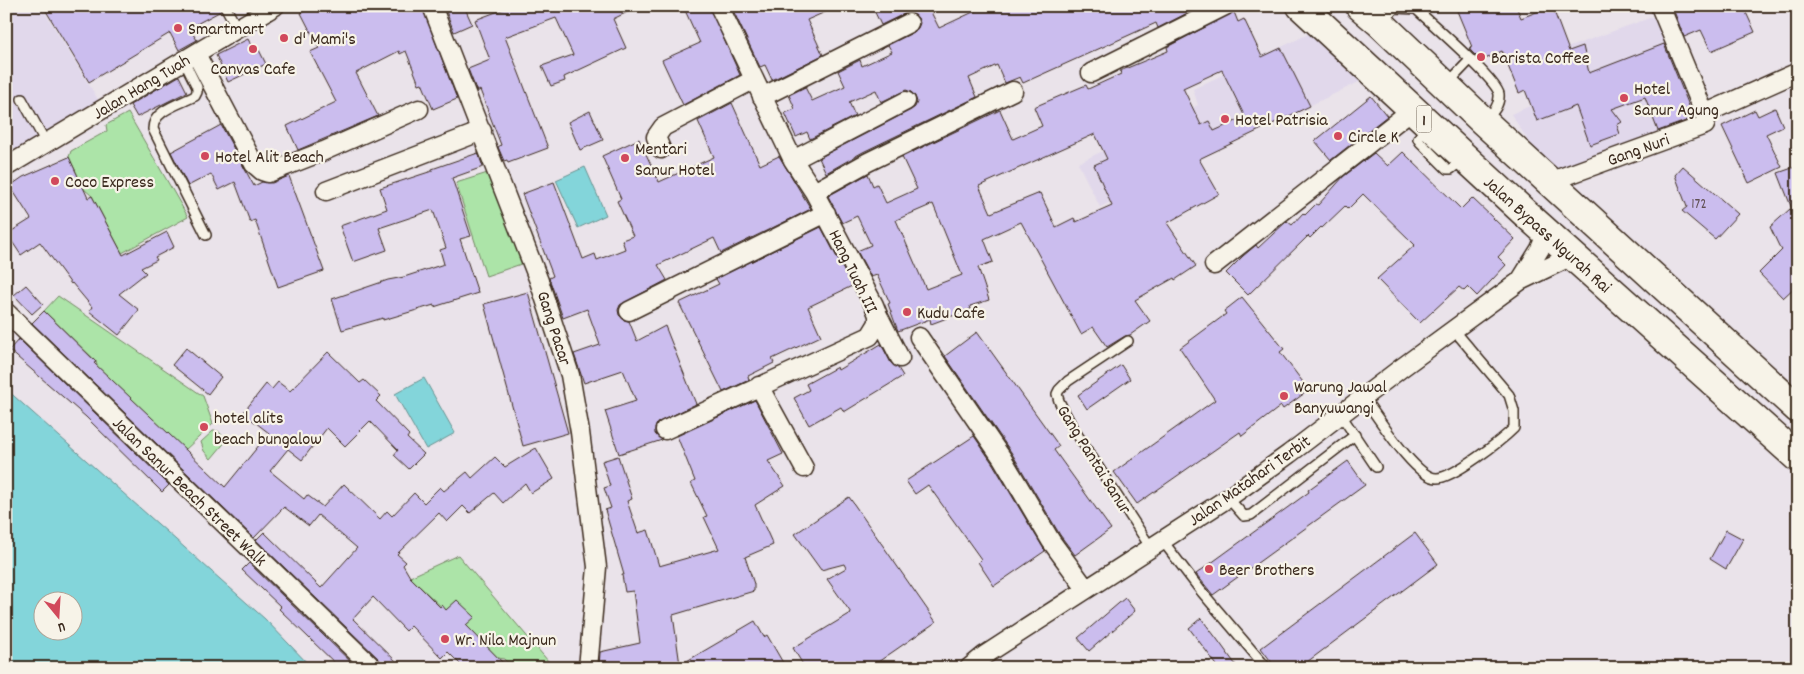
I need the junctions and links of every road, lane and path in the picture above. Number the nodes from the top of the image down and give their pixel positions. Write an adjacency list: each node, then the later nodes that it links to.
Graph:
1 (225, 6): 10 (lane)
2 (276, 6): 10 (street, Jalan Hang Tuah)
3 (432, 6): 25 (street, Gang Pacar)
4 (719, 6): 15 (street, Hang Tuah III)
5 (1225, 6): 14 (street)
6 (1301, 6): 23 (highway, Jalan Bypass Ngurah Rai / 1)
7 (1660, 6): 22 (street)
8 (1370, 14): 12 (lane); 16 (highway, 1)
9 (909, 23): 18 (street)
10 (238, 28): 11 (street, Jalan Hang Tuah)
11 (190, 57): 21 (street); 26 (street, Jalan Hang Tuah); 35 (lane)
12 (1470, 60): 16 (lane); 24 (lane)
13 (1798, 72): 22 (street)
14 (1091, 73)
15 (753, 80): 18 (street, Hang Tuah III); 27 (street)
16 (1446, 86): 24 (highway, 1)
17 (1013, 91): 32 (street)
18 (762, 97): 28 (street, Hang Tuah III)
19 (22, 99): 26 (lane)
20 (906, 101): 28 (street)
21 (419, 109)
22 (1704, 114): 30 (street, Gang Nuri)
23 (1421, 116): 36 (highway, Jalan Bypass Ngurah Rai / 1); 37 (street)
24 (1484, 122): 30 (highway, 1)
25 (482, 131): 31 (street); 60 (street, Gang Pacar)
26 (46, 143): 29 (street, Jalan Hang Tuah)
27 (661, 149)
28 (793, 160): 32 (street, Hang Tuah III)
29 (6, 167)
30 (1549, 182): 34 (highway, 1)
31 (326, 191)
32 (814, 192): 33 (street, Hang Tuah III)
33 (826, 213): 39 (street); 41 (street, Hang Tuah III)
34 (1589, 217): 36 (highway); 48 (highway, 1)
35 (206, 235)
36 (1561, 245): 38 (street, Jalan Matahari Terbit); 38 (street, Jalan Matahari Terbit); 52 (highway, Jalan Bypass Ngurah Rai / 1)
37 (1214, 265)
38 (1520, 281): 42 (street, Jalan Matahari Terbit)
39 (629, 311)
40 (7, 312): 59 (street, Jalan Sanur Beach Street Walk)
41 (878, 315): 45 (street); 46 (street, Hang Tuah III)
42 (1454, 330): 47 (street, Jalan Matahari Terbit); 47 (lane)
43 (919, 337): 57 (street)
44 (1128, 342): 56 (lane, Gang Pantai Sanur)
45 (900, 358)
46 (759, 386): 50 (street, Hang Tuah III); 54 (street)
47 (1363, 397): 49 (street, Jalan Matahari Terbit)
48 (1798, 409)
49 (1341, 415): 51 (lane); 55 (street, Jalan Matahari Terbit)
50 (665, 430)
51 (1355, 434): 53 (lane); 55 (lane)
52 (1798, 458)
53 (1376, 467)
54 (804, 468)
55 (1228, 498): 56 (street, Jalan Matahari Terbit)
56 (1157, 544): 57 (street, Jalan Matahari Terbit); 58 (lane)
57 (1086, 589): 61 (street, Jalan Matahari Terbit)
58 (1264, 666)
59 (373, 668)
60 (588, 668)
61 (969, 668)

